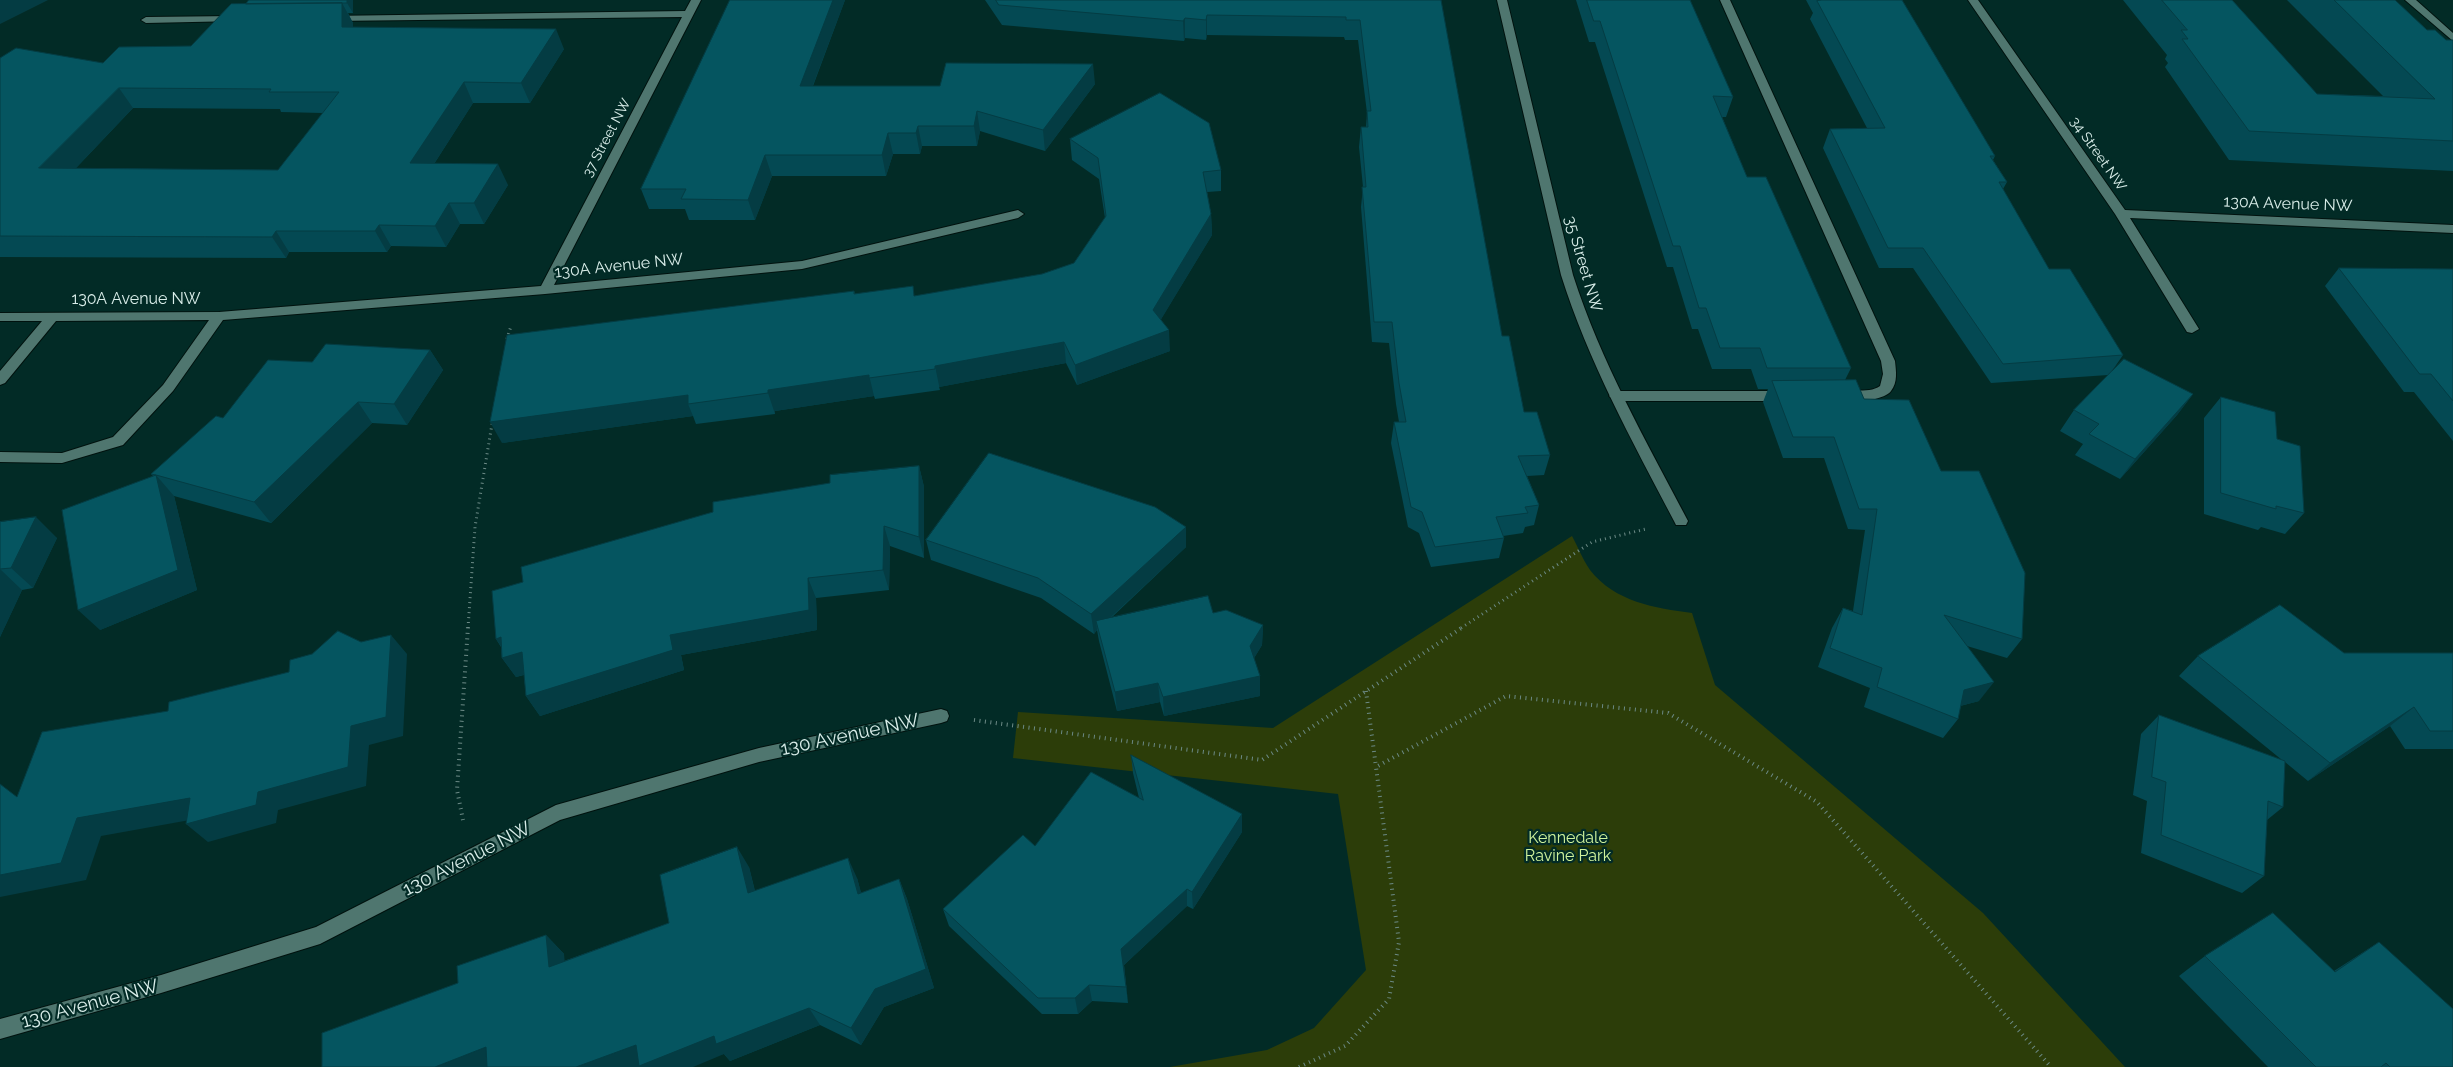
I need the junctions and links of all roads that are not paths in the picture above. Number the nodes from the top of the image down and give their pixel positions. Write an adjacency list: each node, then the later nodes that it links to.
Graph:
1 (696, 0): 6 (street, 37 Street NW)
2 (1502, 0): 20 (street, 35 Street NW)
3 (1725, 0): 22 (street)
4 (1973, 0): 12 (street, 34 Street NW)
5 (2410, 0): 10 (street)
6 (689, 14): 7 (street); 14 (street, 37 Street NW)
7 (324, 18)
8 (245, 19): 9 (street)
9 (146, 20)
10 (2453, 38)
11 (1018, 214): 14 (street, 130A Avenue NW)
12 (2121, 214): 13 (street, 130A Avenue NW); 18 (street, 34 Street NW)
13 (2453, 229)
14 (545, 290): 16 (street, 130A Avenue NW)
15 (53, 316): 16 (street, 130A Avenue NW); 17 (street, 130A Avenue NW); 19 (street, 130A Avenue NW)
16 (219, 316): 23 (street, 130A Avenue NW)
17 (0, 317)
18 (2192, 329)
19 (0, 380)
20 (1616, 396): 21 (street); 24 (street, 35 Street NW)
21 (1800, 396)
22 (1830, 396)
23 (0, 457)
24 (1681, 521)
25 (941, 716): 26 (street, 130 Avenue NW)
26 (0, 1028)

